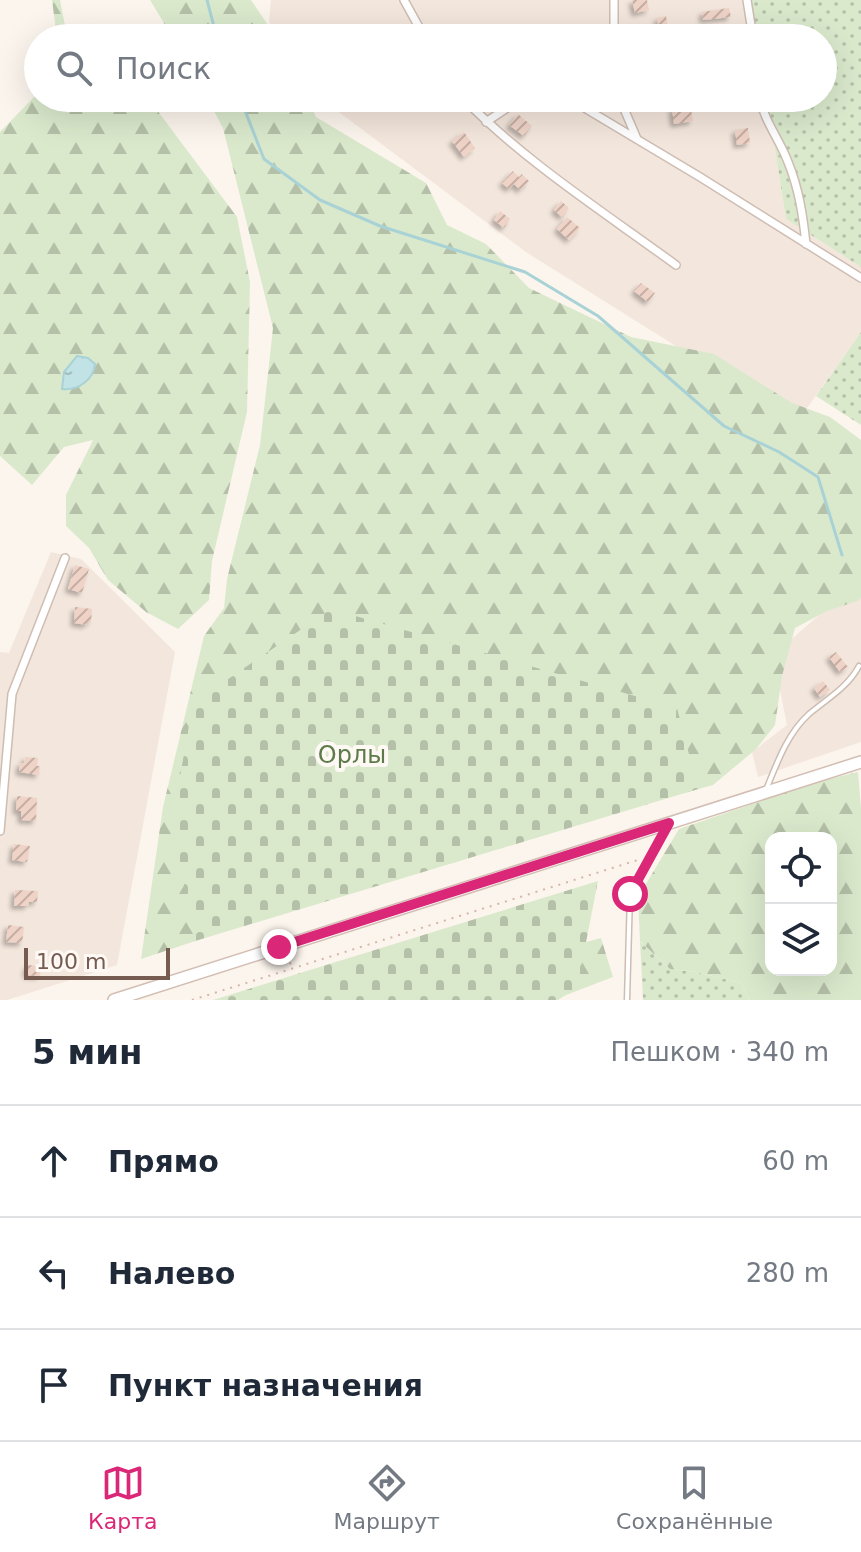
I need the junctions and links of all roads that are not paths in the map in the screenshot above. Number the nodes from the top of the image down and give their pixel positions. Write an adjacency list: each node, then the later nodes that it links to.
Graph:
1 (404, 0): 4 (street)
2 (614, 0): 5 (street)
3 (747, 0): 6 (street)
4 (417, 24)
5 (614, 24)
6 (751, 24)
7 (476, 112): 12 (street)
8 (501, 112): 12 (street)
9 (592, 112): 13 (street)
10 (625, 112): 13 (street)
11 (763, 112): 14 (street)
12 (486, 122): 15 (street)
13 (637, 139): 14 (street)
14 (806, 244): 16 (street)
15 (676, 265)
16 (861, 278)
17 (65, 558): 22 (street)
18 (859, 666): 20 (lane)
19 (861, 762): 20 (main road)
20 (765, 793): 21 (main road)
21 (669, 823): 23 (main road); 24 (lane)
22 (0, 831)
23 (114, 1000)
24 (627, 1000)

